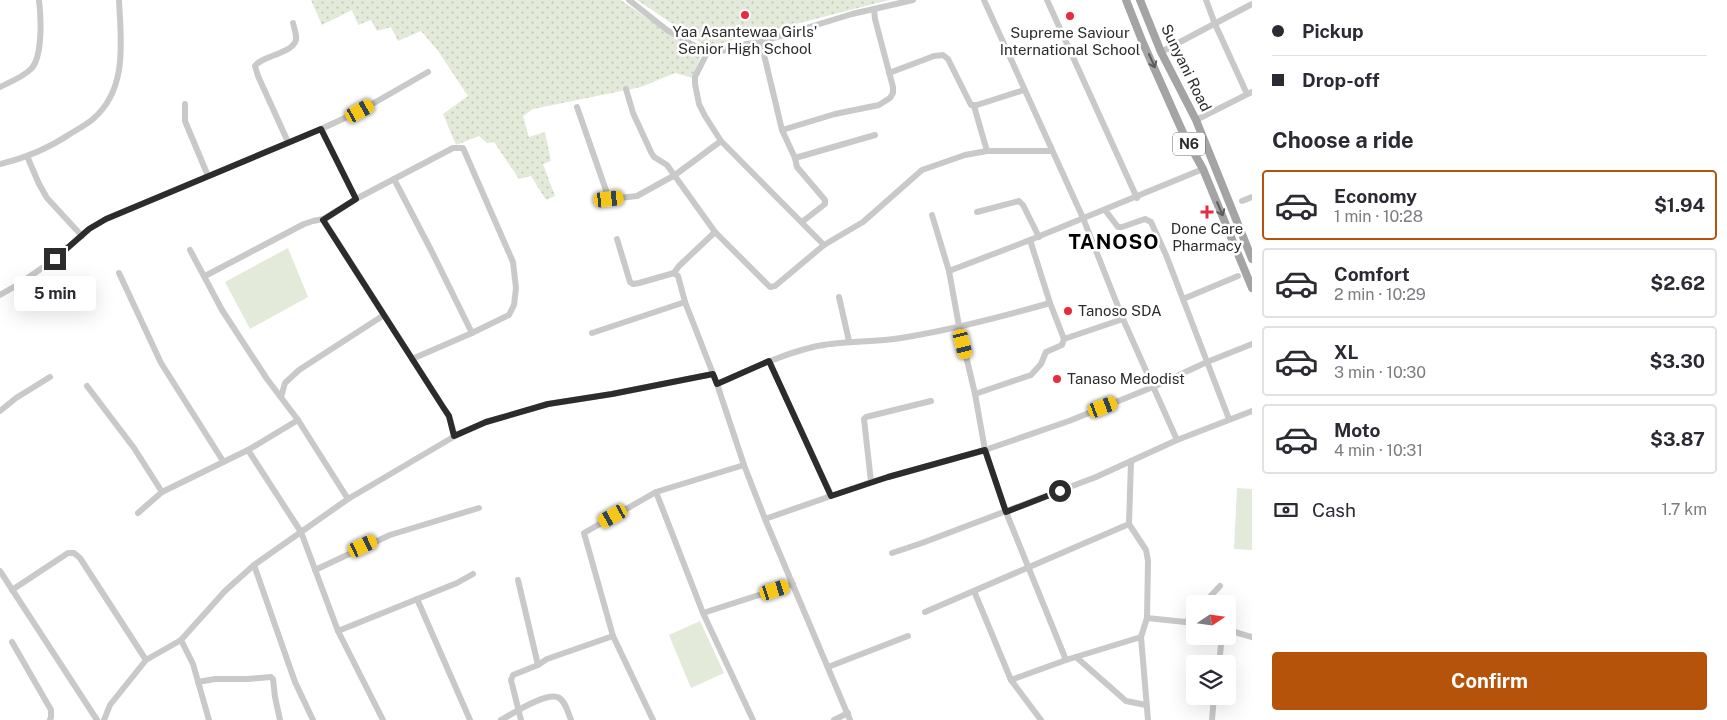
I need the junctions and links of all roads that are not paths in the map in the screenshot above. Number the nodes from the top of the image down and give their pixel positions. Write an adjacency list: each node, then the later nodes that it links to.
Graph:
1 (39, 0): 19 (street)
2 (119, 0): 34 (street)
3 (629, 0): 16 (street)
4 (913, 0): 11 (street)
5 (984, 0): 21 (street)
6 (1047, 0): 42 (street)
7 (1126, 0): 37 (main road, Sunyani Road / N6, one-way to 37)
8 (1140, 0): 15 (main road, Sunyani Road / N6)
9 (1206, 0): 13 (street)
10 (1252, 4): 13 (street)
11 (874, 9): 14 (street); 18 (street)
12 (293, 23): 31 (street)
13 (1215, 24): 15 (street); 22 (street)
14 (760, 42): 16 (street); 28 (street)
15 (1161, 52): 26 (main road, Sunyani Road / N6)
16 (706, 53): 30 (street)
17 (428, 72): 27 (street)
18 (889, 73): 24 (street); 28 (street)
19 (0, 87)
20 (626, 89): 38 (street)
21 (1024, 90): 24 (street); 32 (street)
22 (1249, 93): 26 (street)
23 (185, 104): 39 (street)
24 (974, 106): 33 (street)
25 (577, 107): 38 (street)
26 (1196, 120): 58 (main road, Sunyani Road / N6)
27 (321, 129): 31 (street); 43 (street)
28 (782, 130): 35 (street)
29 (875, 135): 35 (street)
30 (721, 141): 38 (street); 50 (street)
31 (288, 142): 39 (street)
32 (1051, 150): 33 (street); 48 (street)
33 (987, 151): 56 (street)
34 (27, 156): 36 (street); 52 (street)
35 (795, 158): 50 (street)
36 (0, 164)
37 (1203, 170): 42 (street); 64 (main road, Sunyani Road / N6, one-way to 64)
38 (675, 175): 51 (street)
39 (208, 176): 52 (street)
40 (394, 180): 43 (street); 73 (street); 73 (street)
41 (1252, 197): 44 (street)
42 (1137, 198): 45 (street)
43 (356, 199): 49 (street)
44 (1242, 201)
45 (1105, 210): 48 (street); 67 (street)
46 (977, 212): 53 (street)
47 (932, 215): 60 (street)
48 (1083, 218): 53 (street); 71 (street)
49 (323, 220): 62 (street); 70 (street)
50 (802, 222): 56 (street)
51 (715, 232): 56 (street); 59 (street)
52 (82, 236): 65 (street)
53 (1039, 237): 55 (street)
54 (617, 239): 59 (street)
55 (1030, 240): 60 (street); 69 (street)
56 (824, 245)
57 (190, 250): 62 (street)
58 (1252, 259)
59 (676, 270): 68 (street)
60 (949, 271): 72 (street)
61 (119, 273): 97 (street)
62 (205, 276): 87 (street)
63 (1238, 276): 67 (street)
64 (1252, 288)
65 (0, 294)
66 (839, 297): 76 (street)
67 (1183, 299): 80 (street)
68 (685, 302): 74 (street); 81 (street)
69 (1050, 303): 72 (street); 75 (street)
70 (384, 316): 78 (street); 87 (street)
71 (1122, 319): 75 (street); 85 (street)
72 (959, 326): 76 (street); 86 (street)
73 (472, 333): 78 (street)
74 (592, 333)
75 (1064, 339): 86 (street)
76 (849, 341): 79 (street)
77 (1252, 344): 80 (street)
78 (412, 359): 93 (street)
79 (769, 361): 83 (street); 103 (street)
80 (1207, 362): 85 (street); 91 (street)
81 (713, 374): 83 (street); 93 (street)
82 (50, 378): 90 (street)
83 (717, 384): 99 (street)
84 (87, 386): 101 (street)
85 (1153, 387): 94 (street); 96 (street)
86 (975, 394): 96 (street)
87 (281, 397): 92 (street)
88 (931, 401): 100 (street)
89 (1252, 410): 91 (street)
90 (0, 411)
91 (1230, 419): 94 (street)
92 (298, 420): 95 (street); 104 (street)
93 (454, 436): 104 (street)
94 (1177, 440): 98 (street)
95 (248, 450): 97 (street); 110 (street)
96 (985, 450): 100 (street); 106 (street)
97 (223, 461): 101 (street)
98 (1131, 461): 106 (street); 109 (street)
99 (744, 465): 102 (street); 108 (street)
100 (871, 482): 103 (street)
101 (162, 492): 107 (street)
102 (656, 492): 125 (street); 130 (street)
103 (831, 496): 108 (street)
104 (348, 499): 110 (street)
105 (479, 508): 114 (street)
106 (1006, 512): 111 (street); 113 (street)
107 (138, 513)
108 (765, 519): 118 (street)
109 (1129, 524): 113 (street); 126 (street)
110 (301, 532): 112 (street); 114 (street)
111 (892, 553)
112 (254, 565): 134 (street); 152 (street)
113 (1029, 566): 121 (street); 138 (street)
114 (314, 570): 128 (street)
115 (0, 571): 120 (street)
116 (472, 574): 123 (street)
117 (518, 580): 139 (street)
118 (793, 584): 125 (street); 140 (street)
119 (1220, 586): 122 (street)
120 (12, 590): 137 (street); 148 (street)
121 (974, 591): 124 (street); 141 (street)
122 (1212, 595)
123 (417, 600): 128 (street); 154 (street)
124 (925, 612)
125 (704, 613): 159 (street)
126 (1147, 618): 127 (street); 132 (street)
127 (1186, 621)
128 (338, 631): 153 (street)
129 (1236, 632): 133 (street)
130 (613, 636): 139 (street); 158 (street)
131 (908, 636): 140 (street)
132 (1141, 637): 136 (street); 143 (street)
133 (1252, 637)
134 (181, 640): 137 (street); 142 (street)
135 (12, 642): 147 (street)
136 (1076, 657): 138 (street); 143 (street)
137 (146, 660): 149 (street)
138 (1066, 660): 141 (street)
139 (538, 665): 145 (street)
140 (828, 667): 146 (street)
141 (1011, 680): 161 (street)
142 (198, 682): 150 (street); 151 (street)
143 (1146, 705): 162 (street)
144 (1213, 705): 163 (street)
145 (519, 710): 155 (street); 156 (street); 157 (street)
146 (849, 717): 160 (street)
147 (50, 720)
148 (97, 720)
149 (104, 720)
150 (209, 720)
151 (280, 720)
152 (313, 720)
153 (383, 720)
154 (470, 720)
155 (501, 720)
156 (521, 720)
157 (571, 720)
158 (653, 720)
159 (753, 720)
160 (834, 720)
161 (1041, 720)
162 (1148, 720)
163 (1212, 720)

